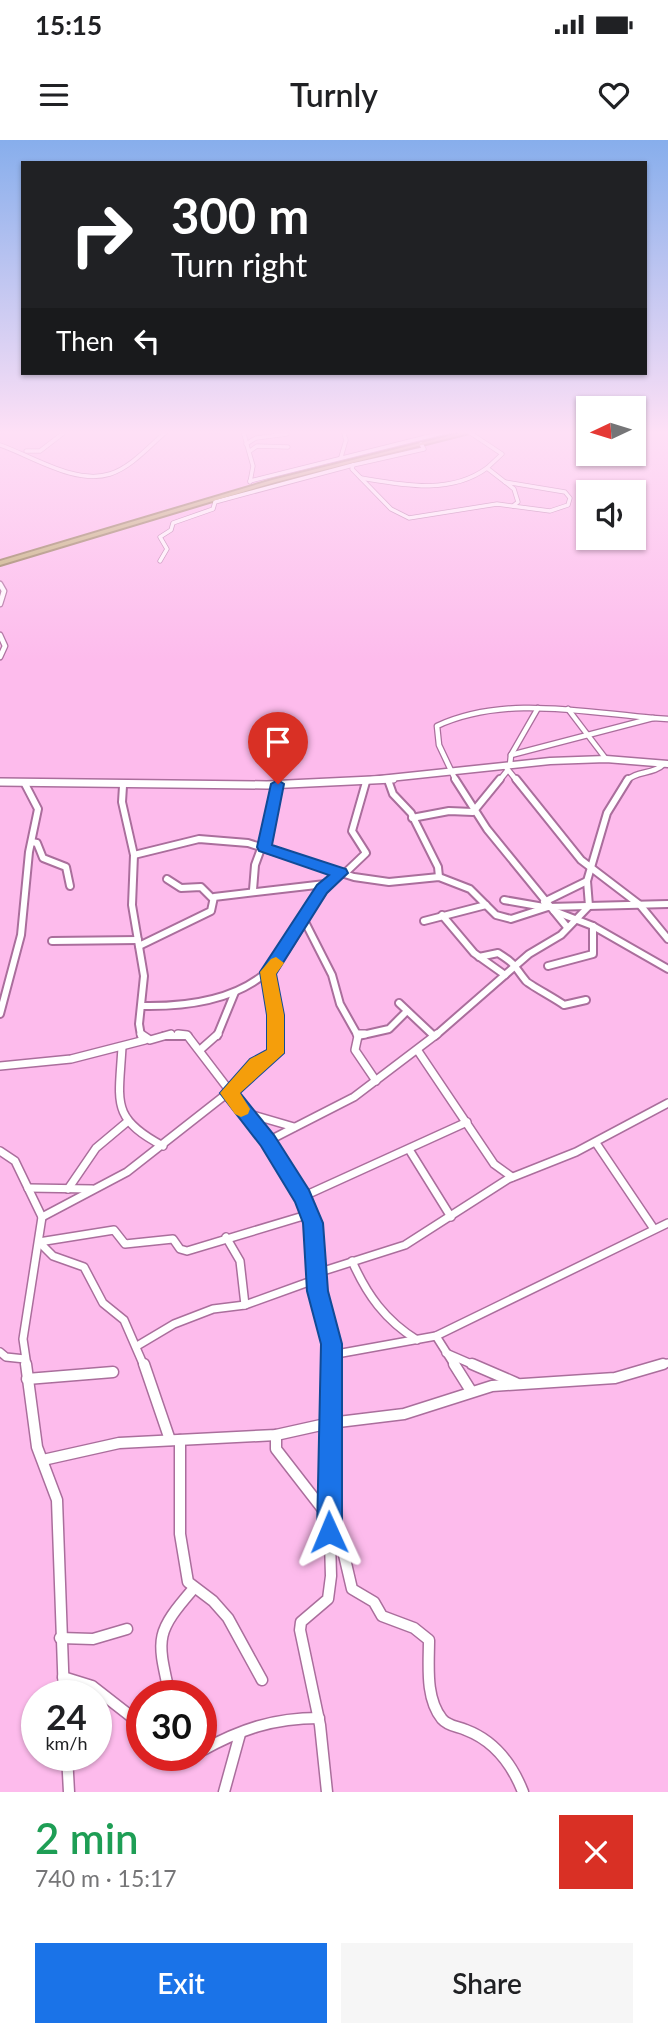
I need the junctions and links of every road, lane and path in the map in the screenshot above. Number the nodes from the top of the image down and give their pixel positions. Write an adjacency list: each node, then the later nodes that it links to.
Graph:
1 (175, 508): 8 (highway)
2 (213, 508): 7 (street)
3 (390, 508): 4 (street)
4 (476, 508)
5 (531, 508): 6 (street)
6 (563, 508)
7 (160, 561)
8 (0, 563)
9 (0, 584): 10 (street)
10 (1, 601)
11 (0, 635): 12 (street)
12 (0, 657)
13 (538, 708): 14 (street); 18 (street); 22 (street)
14 (568, 709): 15 (street); 17 (street)
15 (653, 718): 16 (street); 17 (street)
16 (668, 719)
17 (586, 736): 18 (street); 19 (street)
18 (511, 755): 21 (street)
19 (606, 759): 20 (street); 21 (street)
20 (666, 764): 34 (street)
21 (507, 767): 22 (street); 29 (street); 34 (street)
22 (449, 772): 23 (street); 29 (street)
23 (387, 780): 25 (street); 30 (street)
24 (0, 782): 26 (street)
25 (366, 782): 27 (street); 35 (street)
26 (25, 784): 28 (street); 31 (street)
27 (278, 784): 28 (street); 32 (street)
28 (123, 786): 33 (street)
29 (473, 811): 30 (street); 48 (street)
30 (412, 818): 36 (street)
31 (32, 842): 40 (street); 69 (street)
32 (263, 847): 33 (street); 35 (street); 41 (street)
33 (134, 855): 57 (street)
34 (590, 868): 38 (street); 46 (street)
35 (342, 873): 36 (street); 39 (street)
36 (439, 877): 45 (street)
37 (167, 879): 42 (street)
38 (587, 881): 47 (street); 48 (street)
39 (327, 883): 41 (street); 50 (street)
40 (70, 886)
41 (253, 890): 42 (street)
42 (212, 898): 57 (street)
43 (504, 900): 48 (street)
44 (668, 904): 46 (street)
45 (486, 905): 48 (street); 49 (street)
46 (640, 905): 47 (street); 55 (street)
47 (589, 906): 48 (street); 51 (street)
48 (547, 907): 51 (street); 54 (street)
49 (442, 915): 52 (street); 58 (street)
50 (303, 918): 62 (street); 70 (street)
51 (577, 919): 53 (street); 54 (street)
52 (424, 921)
53 (593, 926): 60 (street); 61 (street)
54 (567, 927): 59 (street)
55 (668, 939)
56 (52, 941): 57 (street)
57 (138, 943): 67 (street)
58 (479, 957): 59 (street); 63 (street)
59 (517, 965): 63 (street); 65 (street)
60 (548, 966)
61 (668, 969)
62 (268, 972): 64 (street); 78 (street)
63 (505, 975): 71 (street)
64 (235, 992): 67 (street); 74 (street)
65 (586, 1000)
66 (399, 1003): 68 (street)
67 (142, 1006): 72 (street)
68 (407, 1011): 70 (street); 71 (street)
69 (0, 1014)
70 (358, 1036): 77 (street)
71 (435, 1036): 75 (street)
72 (145, 1040): 73 (street); 74 (street)
73 (122, 1047): 76 (street); 81 (street)
74 (200, 1050): 78 (street)
75 (418, 1051): 77 (street); 82 (street)
76 (0, 1066)
77 (376, 1081): 83 (street)
78 (229, 1093): 80 (street); 86 (street)
79 (668, 1103): 85 (street)
80 (244, 1112): 83 (street); 84 (street)
81 (127, 1122): 86 (street); 91 (street)
82 (467, 1122): 88 (street); 89 (street)
83 (295, 1127): 84 (street)
84 (268, 1140): 93 (street)
85 (596, 1143): 89 (street); 98 (street)
86 (163, 1146): 92 (street)
87 (0, 1151): 90 (street)
88 (410, 1151): 93 (street); 96 (street)
89 (512, 1177): 96 (street)
90 (28, 1188): 91 (street); 95 (street)
91 (68, 1189): 92 (street)
92 (94, 1189): 95 (street)
93 (302, 1197): 94 (street)
94 (310, 1214): 99 (street); 102 (street)
95 (41, 1217): 100 (street)
96 (451, 1217): 101 (street)
97 (668, 1223): 98 (street)
98 (654, 1229): 104 (street)
99 (226, 1237): 100 (street); 103 (street)
100 (39, 1242): 106 (street); 110 (street)
101 (352, 1261): 102 (street); 105 (street)
102 (317, 1276): 103 (street); 109 (street)
103 (245, 1305): 106 (street)
104 (436, 1336): 105 (street); 108 (street)
105 (417, 1340): 109 (street)
106 (138, 1346): 118 (street)
107 (0, 1352): 110 (street)
108 (446, 1353): 114 (street); 115 (street)
109 (331, 1355): 116 (street)
110 (25, 1359): 113 (street)
111 (668, 1363): 114 (street)
112 (113, 1372): 113 (street)
113 (27, 1379): 119 (street)
114 (517, 1384): 115 (street)
115 (471, 1391): 116 (street)
116 (330, 1423): 117 (street); 120 (street)
117 (276, 1435): 118 (street); 120 (street)
118 (175, 1440): 119 (street); 121 (street)
119 (43, 1460): 123 (street)
120 (330, 1515): 129 (street); 136 (street)
121 (194, 1588): 126 (street); 127 (street)
122 (127, 1629): 123 (street)
123 (60, 1638): 124 (street)
124 (63, 1677): 125 (street); 128 (street)
125 (63, 1680)
126 (167, 1680)
127 (262, 1680)
128 (126, 1713)
129 (319, 1718): 130 (street); 135 (street)
130 (240, 1734): 131 (street); 134 (street)
131 (217, 1741)
132 (68, 1771): 133 (street)
133 (69, 1792)
134 (224, 1792)
135 (327, 1792)
136 (523, 1792)

